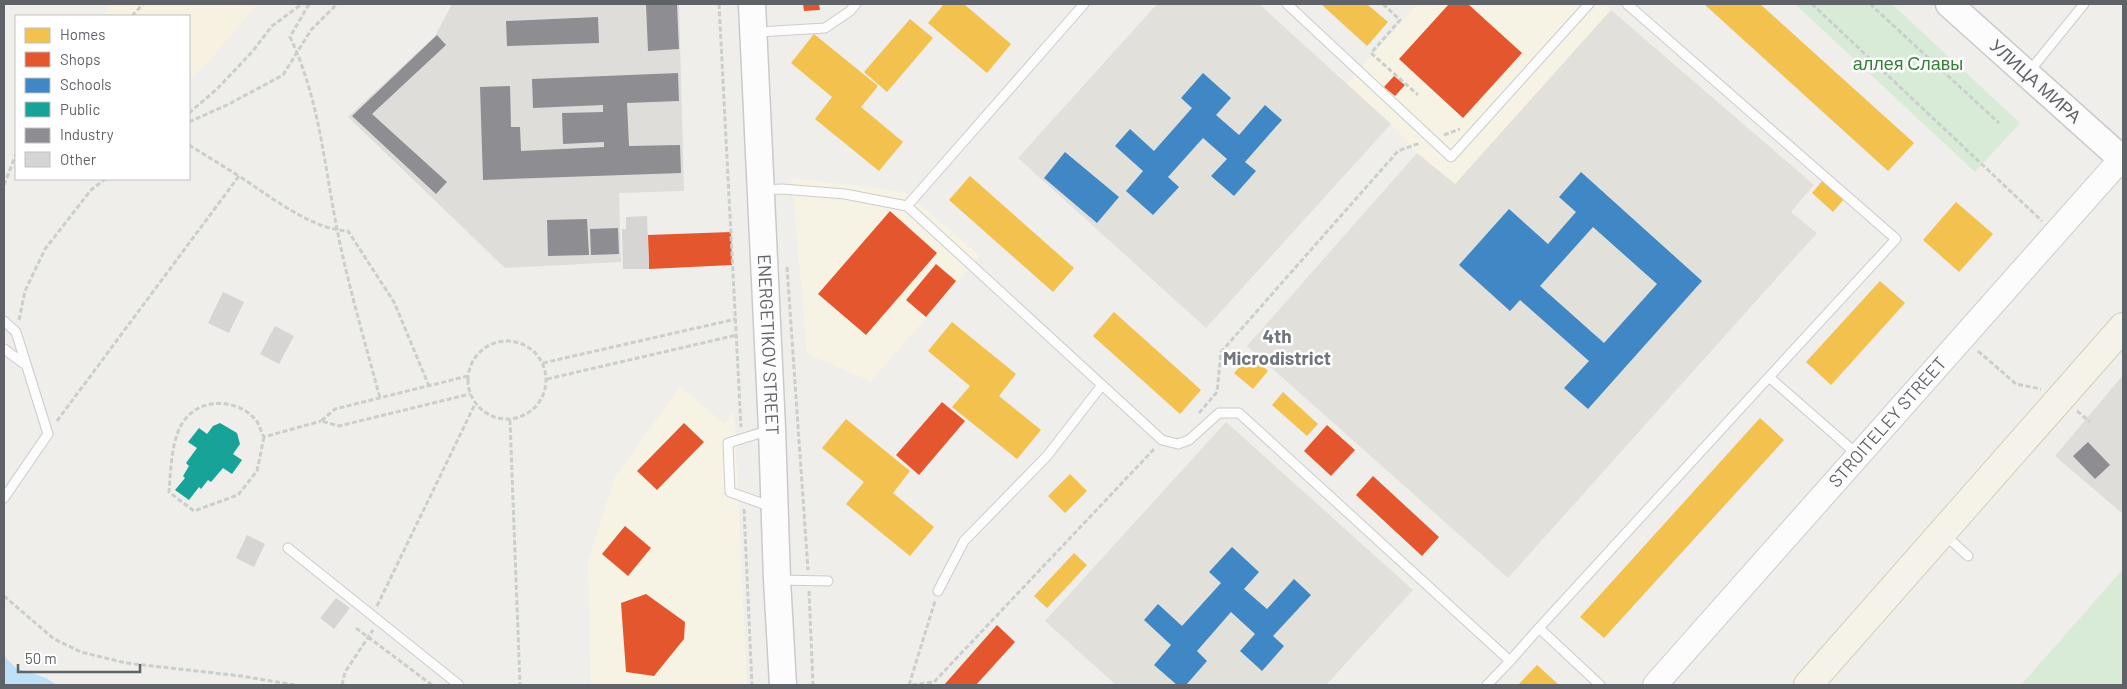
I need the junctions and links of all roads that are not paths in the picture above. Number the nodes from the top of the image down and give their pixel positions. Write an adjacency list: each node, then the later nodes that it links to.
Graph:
1 (752, 4): 9 (main road, ENERGETIKOV STREET)
2 (856, 4): 9 (lane)
3 (1084, 4): 13 (lane)
4 (1287, 4): 5 (lane)
5 (1590, 4)
6 (1628, 4): 18 (lane)
7 (1949, 4): 10 (main road, УЛИЦА МИРА)
8 (2084, 4): 10 (lane)
9 (753, 32): 12 (main road, ENERGETIKOV STREET)
10 (2027, 74): 11 (main road, УЛИЦА МИРА)
11 (2122, 159): 21 (street, STROITELEY STREET)
12 (760, 190): 13 (lane); 20 (main road, ENERGETIKOV STREET)
13 (907, 206): 19 (lane)
14 (4, 321): 17 (lane)
15 (2123, 326): 24 (main road)
16 (4, 349): 17 (lane)
17 (26, 365): 22 (lane)
18 (1769, 377): 21 (lane); 30 (lane)
19 (1102, 385): 29 (lane); 31 (lane)
20 (772, 429): 23 (main road, ENERGETIKOV STREET); 23 (lane)
21 (1858, 455): 36 (street, STROITELEY STREET)
22 (4, 498)
23 (775, 508): 27 (main road, ENERGETIKOV STREET)
24 (1941, 532): 26 (lane); 37 (main road)
25 (288, 548): 32 (lane)
26 (1968, 556)
27 (776, 580): 28 (lane); 33 (main road, ENERGETIKOV STREET)
28 (828, 581)
29 (938, 591)
30 (1540, 628): 31 (lane); 35 (lane)
31 (1510, 661): 34 (lane)
32 (459, 685)
33 (783, 685)
34 (1487, 685)
35 (1600, 685)
36 (1655, 685)
37 (1808, 685)

